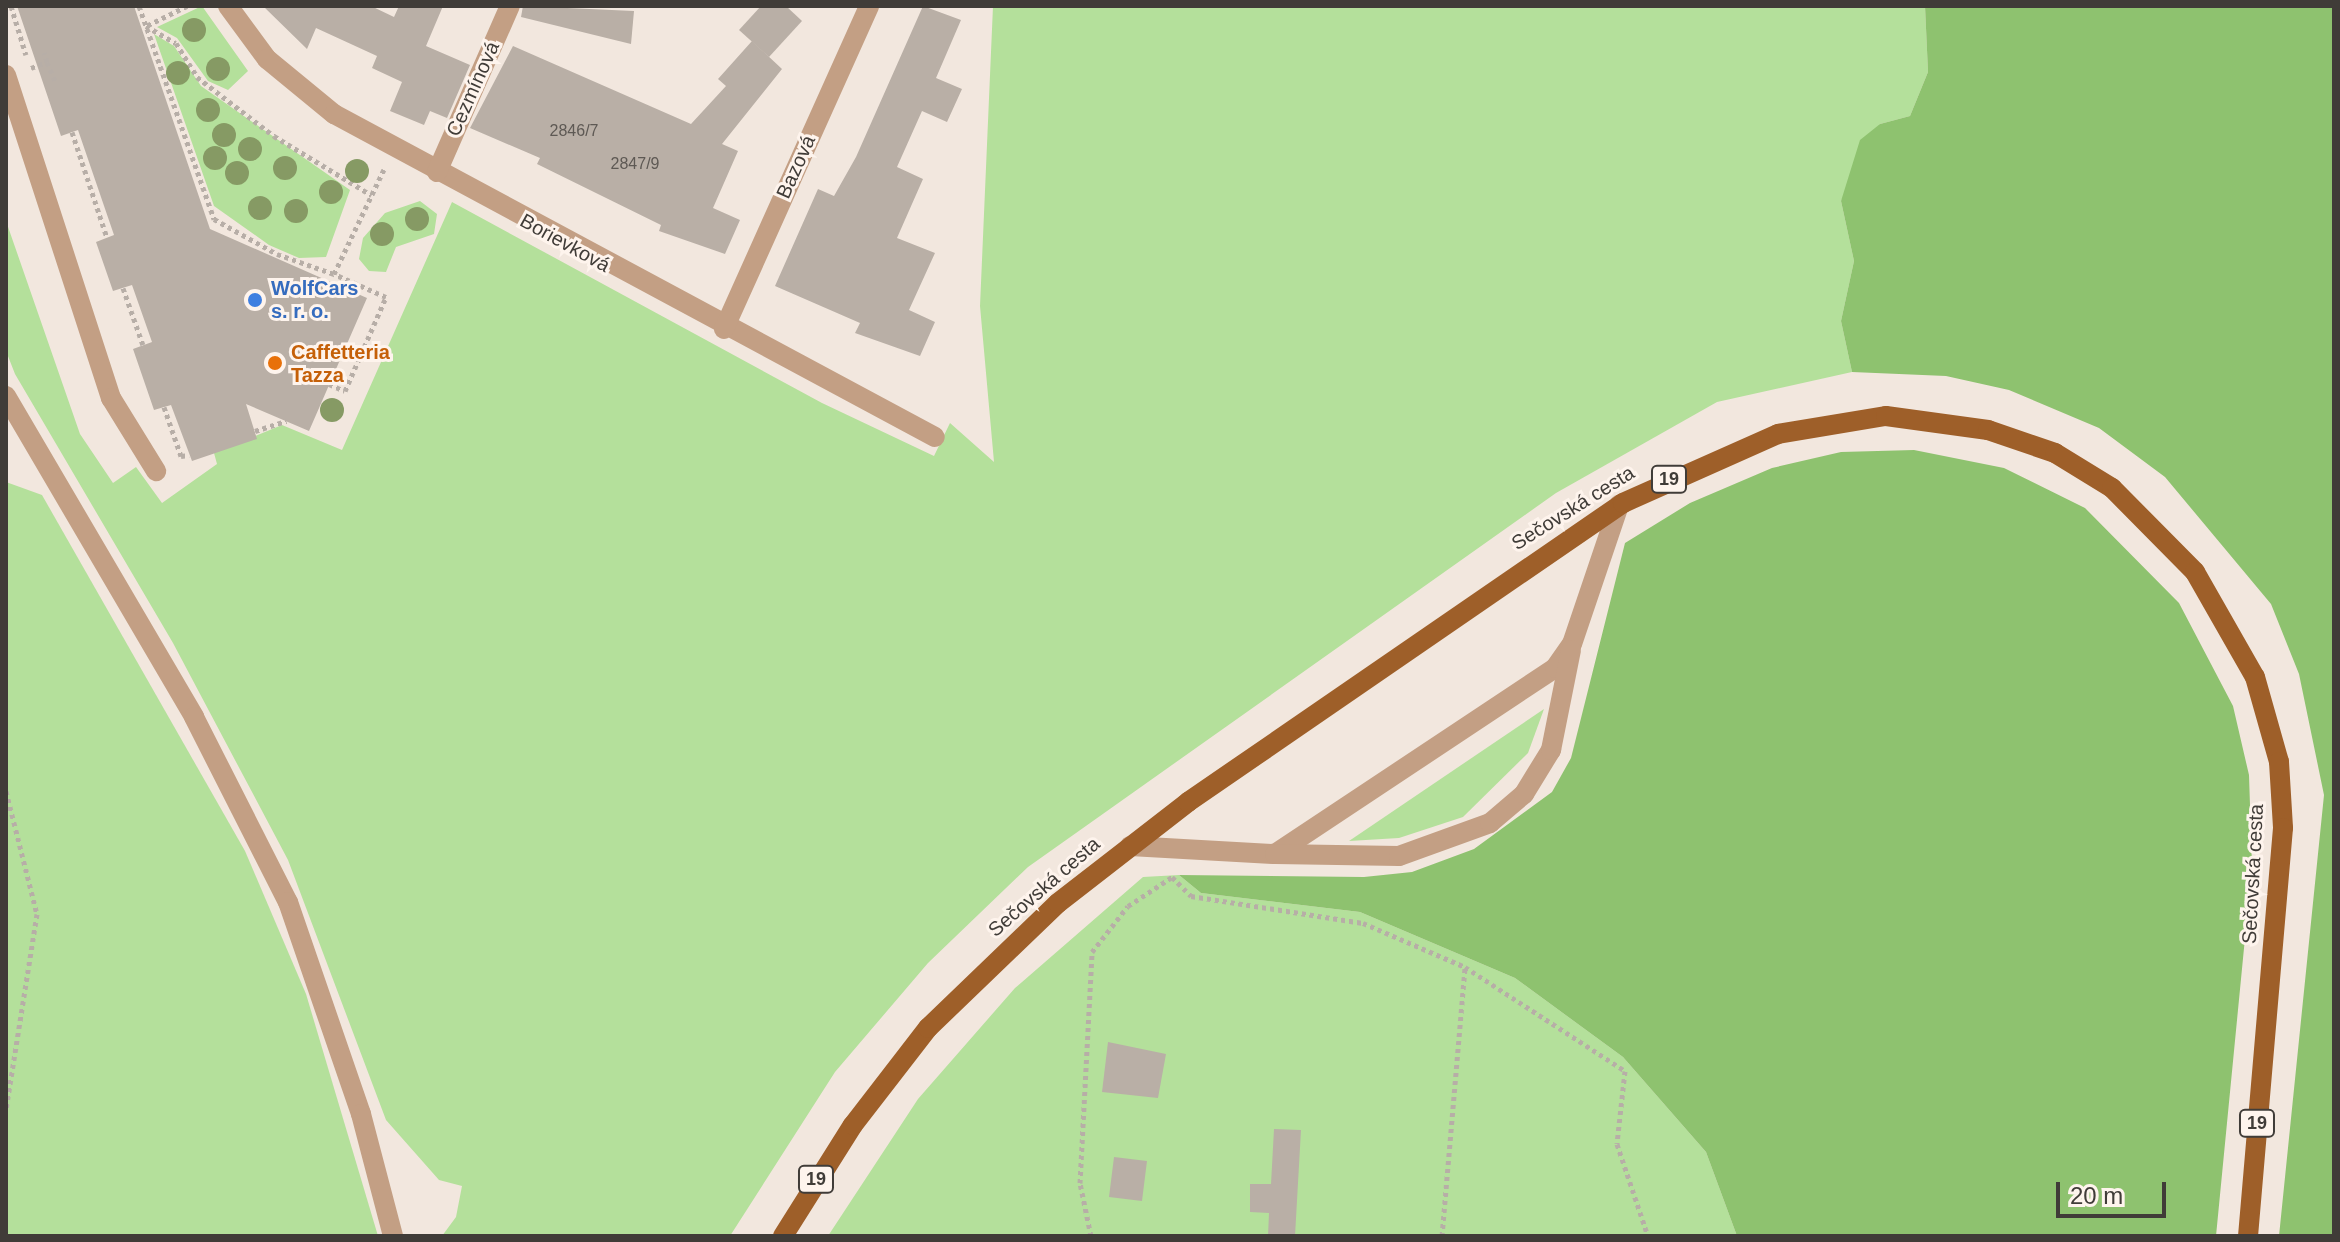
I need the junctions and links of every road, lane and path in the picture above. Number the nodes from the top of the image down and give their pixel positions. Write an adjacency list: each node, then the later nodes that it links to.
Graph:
1 (11, 6): 9 (path)
2 (139, 6): 7 (path)
3 (187, 6): 7 (path)
4 (228, 6): 15 (street, Borievková)
5 (510, 6): 16 (street, Cezmínová)
6 (869, 6): 24 (street, Bazová)
7 (146, 26): 17 (path); 19 (path)
8 (44, 52): 10 (path)
9 (26, 55)
10 (47, 62): 11 (path); 13 (path)
11 (30, 68)
12 (6, 75): 34 (street)
13 (55, 81)
14 (72, 132): 18 (path)
15 (394, 149): 16 (street, Borievková); 17 (path)
16 (437, 172): 24 (street, Borievková)
17 (371, 195): 19 (path)
18 (107, 238)
19 (334, 274): 27 (path)
20 (123, 288): 22 (path)
21 (136, 295): 22 (path)
22 (127, 298): 25 (path)
23 (148, 329): 25 (path)
24 (724, 329): 32 (street, Borievková)
25 (138, 332): 26 (path)
26 (143, 345)
27 (329, 384)
28 (6, 396): 43 (street)
29 (164, 407): 33 (path)
30 (286, 421): 31 (path)
31 (255, 431)
32 (935, 437)
33 (189, 455)
34 (156, 471)
35 (1619, 505): 36 (street); 39 (main road, Sečovská cesta / 19); 48 (main road, Sečovská cesta / 19)
36 (1572, 644): 40 (street); 40 (street)
37 (6, 791): 38 (path)
38 (8, 805): 42 (path)
39 (1130, 846): 40 (street); 44 (main road, Sečovská cesta / 19)
40 (1275, 854)
41 (1465, 967): 45 (path); 46 (path); 47 (path)
42 (6, 1110)
43 (393, 1236)
44 (783, 1236)
45 (1091, 1236)
46 (1442, 1236)
47 (1648, 1236)
48 (2248, 1236)

